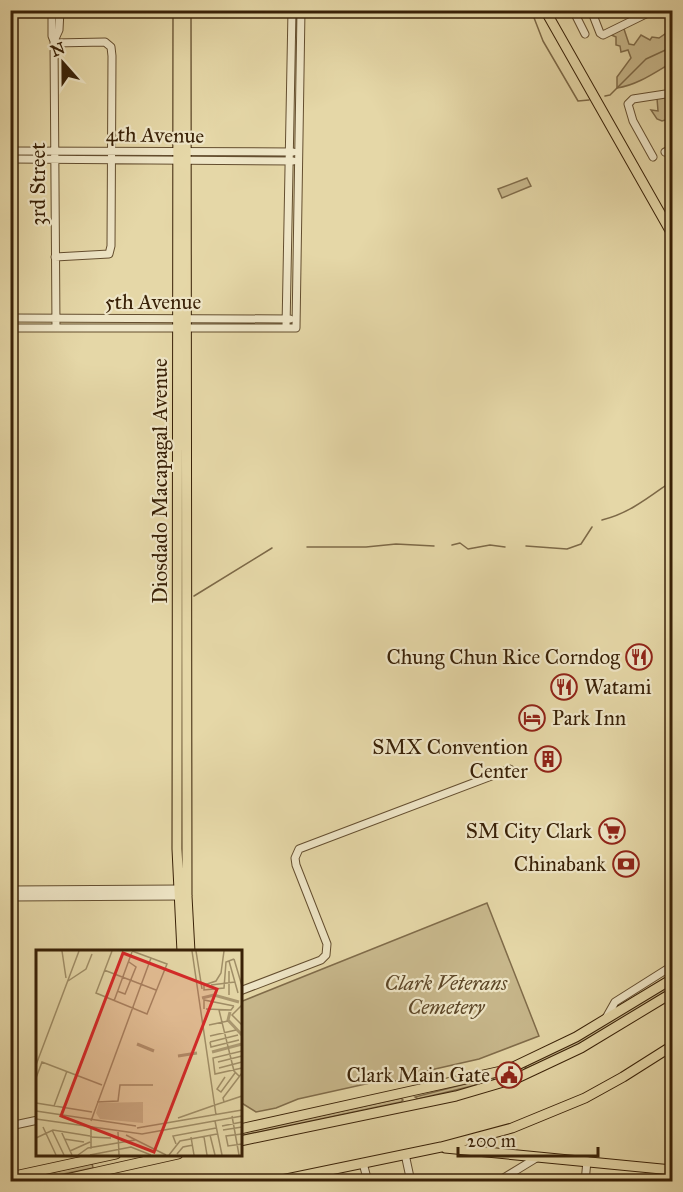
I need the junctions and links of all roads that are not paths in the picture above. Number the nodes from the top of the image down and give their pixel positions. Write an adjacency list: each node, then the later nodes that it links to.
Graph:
1 (52, 10): 11 (street, 3rd Street)
2 (60, 10): 11 (street, 3rd Street)
3 (292, 10): 16 (street)
4 (302, 10): 17 (street)
5 (545, 10): 25 (main road)
6 (573, 10): 10 (street)
7 (591, 10): 8 (street)
8 (654, 10)
9 (184, 11): 18 (main road, Diosdado Macapagal Avenue)
10 (585, 34)
11 (54, 42): 13 (street, 3rd Street); 15 (street)
12 (672, 93): 19 (street)
13 (55, 150): 14 (street, 4th Avenue); 15 (street, 4th Avenue); 21 (street, 3rd Street)
14 (10, 151)
15 (112, 151): 18 (street, 4th Avenue); 22 (street)
16 (289, 152): 17 (street, 4th Avenue); 18 (street, 4th Avenue); 23 (street)
17 (298, 152): 24 (street)
18 (182, 156): 22 (street, 4th Avenue); 23 (street, 4th Avenue); 31 (main road, Diosdado Macapagal Avenue)
19 (653, 157)
20 (10, 159): 21 (street, 4th Avenue)
21 (55, 159): 22 (street, 4th Avenue); 26 (street, 3rd Street)
22 (112, 160): 26 (street)
23 (288, 161): 24 (street, 4th Avenue); 29 (street)
24 (298, 161): 30 (street)
25 (672, 234)
26 (55, 257): 28 (street, 3rd Street)
27 (10, 318): 28 (street, 5th Avenue)
28 (56, 318): 31 (street, 5th Avenue); 32 (street, 3rd Street)
29 (286, 319): 30 (street, 5th Avenue); 31 (street, 5th Avenue); 34 (street)
30 (296, 319): 34 (street, 5th Avenue)
31 (182, 324): 32 (street, 5th Avenue); 34 (street, 5th Avenue); 37 (main road, Diosdado Macapagal Avenue)
32 (56, 327): 33 (street, 5th Avenue)
33 (10, 328)
34 (286, 328)
35 (510, 769): 43 (street)
36 (10, 890): 37 (street)
37 (183, 893): 38 (street); 39 (main road, Diosdado Macapagal Avenue); 40 (main road, Diosdado Macapagal Avenue)
38 (10, 897)
39 (182, 950)
40 (190, 950)
41 (672, 966): 45 (street)
42 (672, 979): 45 (main road)
43 (242, 990)
44 (672, 993): 49 (main road)
45 (605, 1020): 47 (main road)
46 (672, 1046): 55 (main road)
47 (521, 1064): 48 (main road); 49 (main road)
48 (505, 1071): 50 (main road); 53 (main road)
49 (525, 1075): 50 (main road)
50 (508, 1081): 54 (main road)
51 (36, 1120): 52 (street)
52 (10, 1126)
53 (242, 1128)
54 (242, 1141)
55 (441, 1147): 56 (main road); 59 (main road)
56 (405, 1154): 61 (main road); 67 (street)
57 (111, 1156): 63 (main road)
58 (173, 1156): 64 (main road)
59 (538, 1157): 60 (main road); 68 (street)
60 (587, 1161): 62 (main road); 69 (street)
61 (363, 1162): 65 (main road); 66 (street)
62 (672, 1170)
63 (10, 1177)
64 (53, 1182)
65 (272, 1182)
66 (368, 1182)
67 (411, 1182)
68 (497, 1182)
69 (585, 1182)

